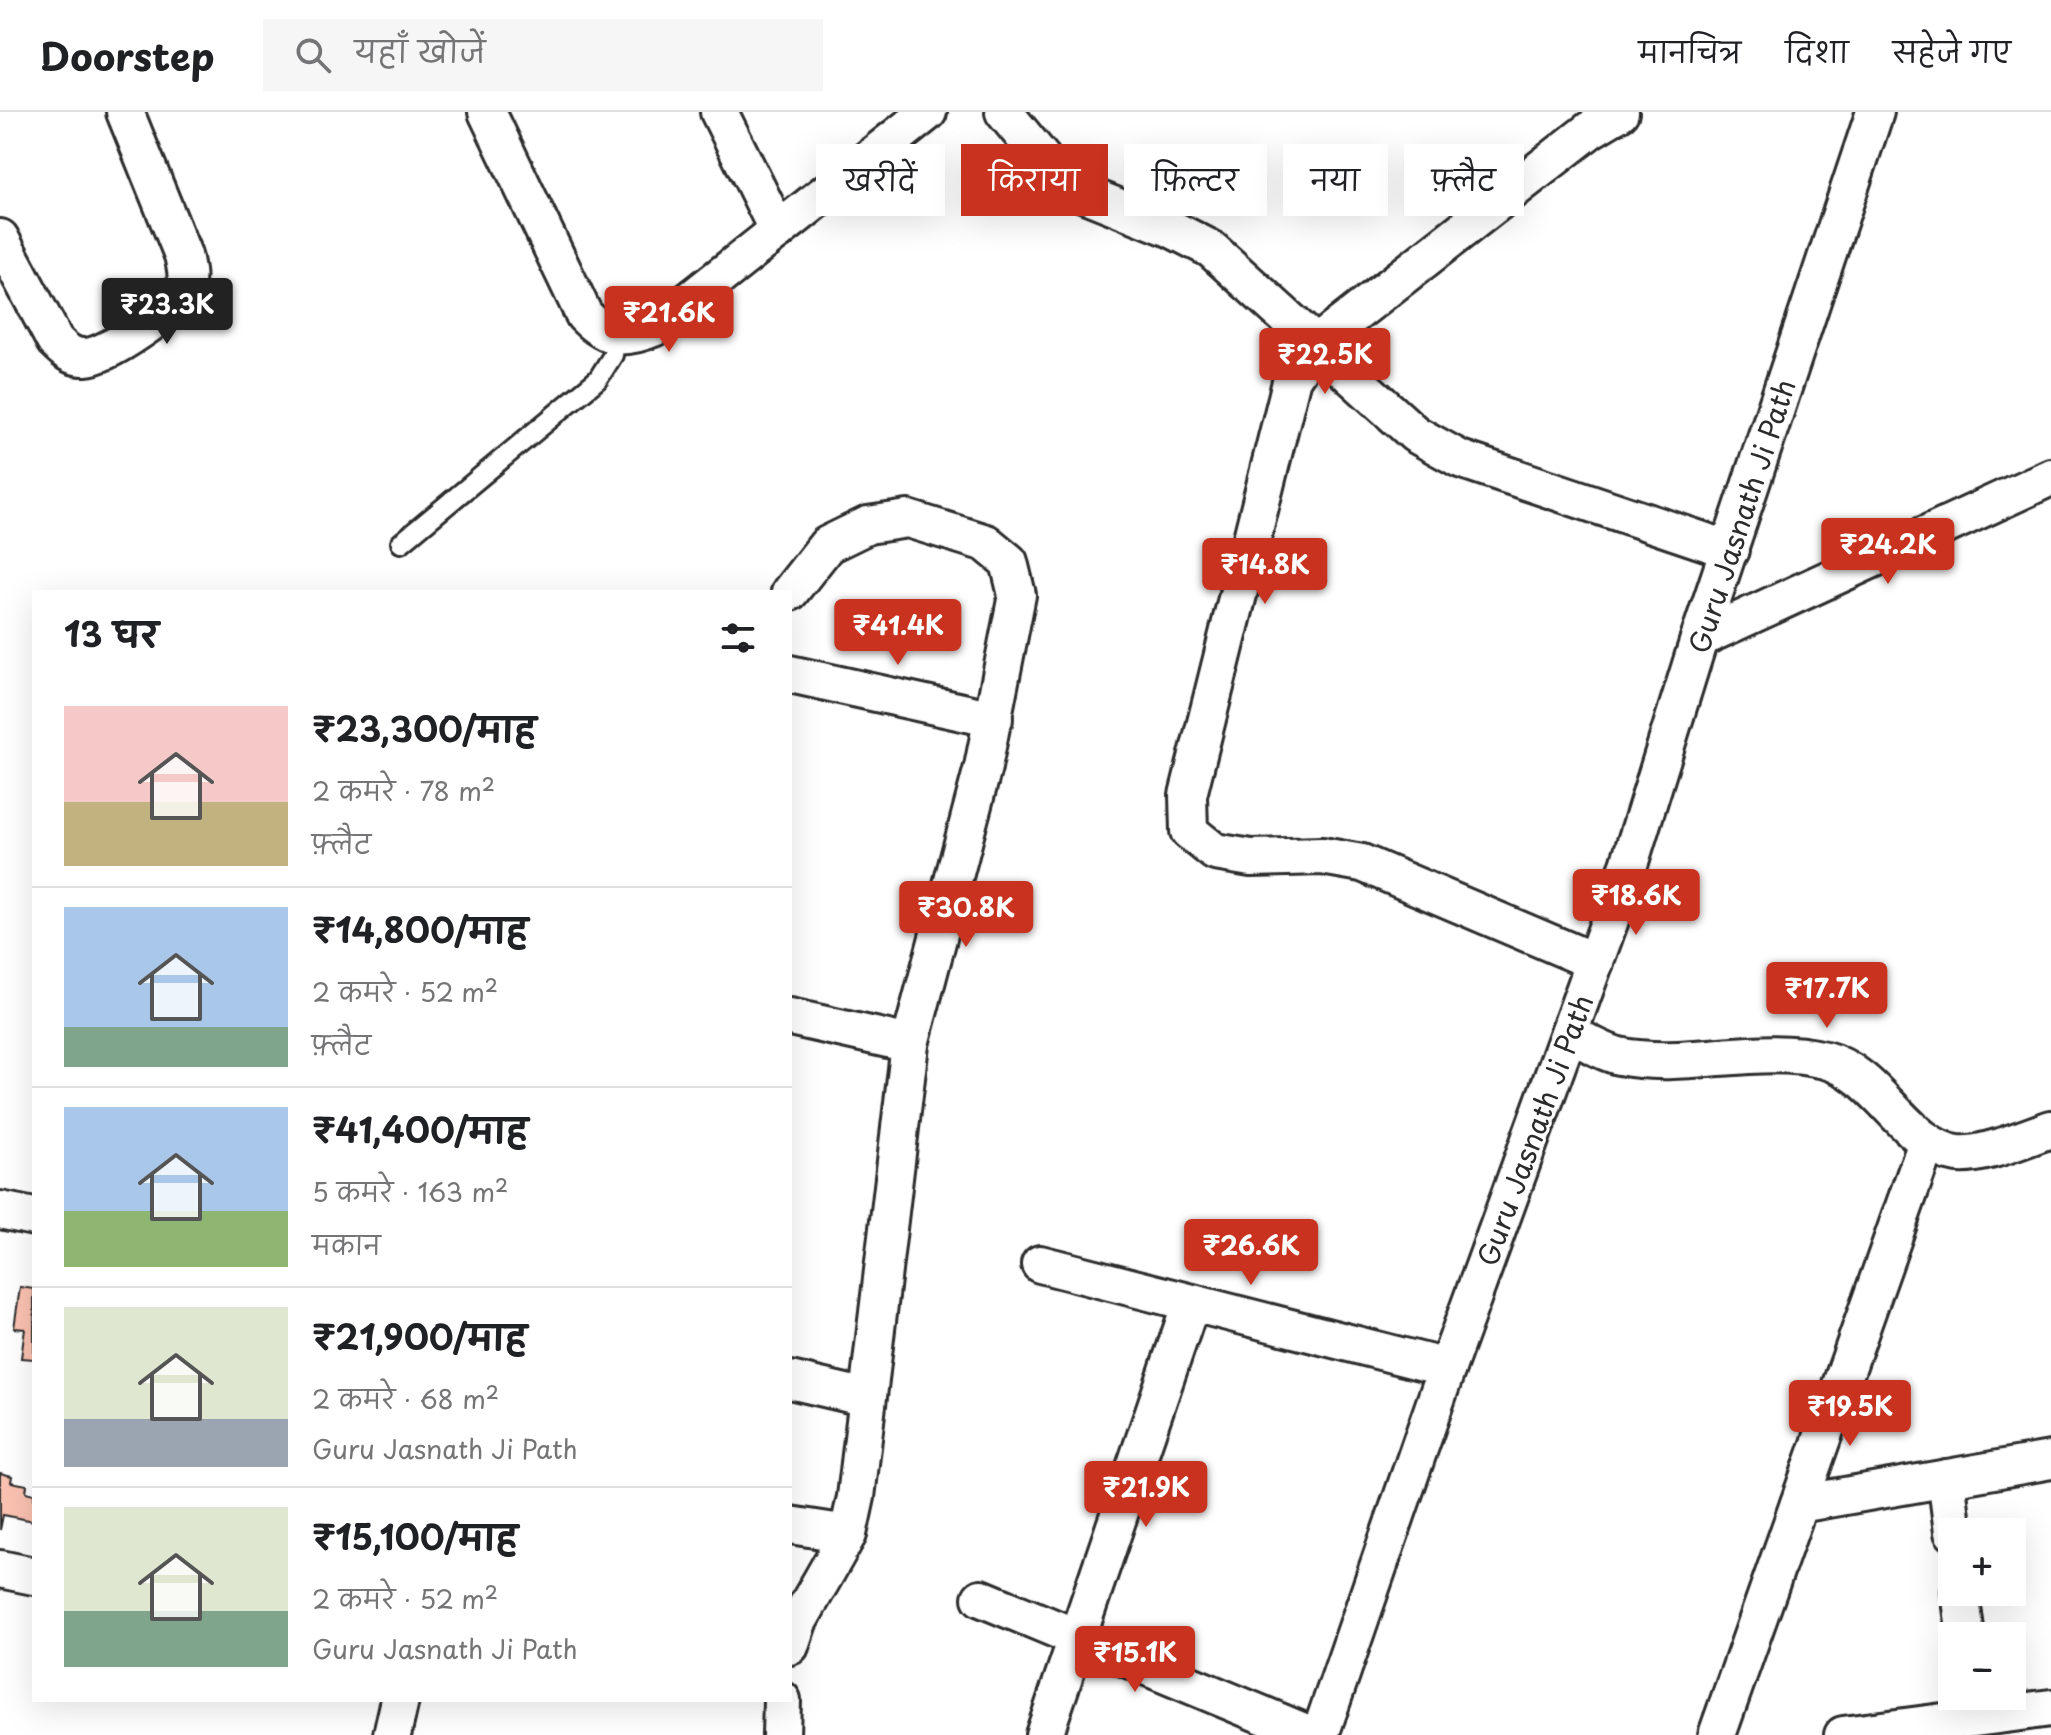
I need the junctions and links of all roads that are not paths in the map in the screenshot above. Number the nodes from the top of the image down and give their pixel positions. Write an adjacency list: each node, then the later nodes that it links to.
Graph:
1 (125, 112): 9 (street)
2 (487, 112): 10 (street)
3 (719, 112): 8 (street)
4 (928, 112): 8 (street)
5 (1004, 112): 11 (street)
6 (1875, 112): 14 (street, Guru Jasnath Ji Path)
7 (1597, 118): 11 (street)
8 (778, 231): 10 (street)
9 (0, 238)
10 (615, 337): 13 (lane)
11 (1314, 346): 14 (street); 19 (street)
12 (2051, 477): 16 (street)
13 (401, 543)
14 (1730, 550): 16 (street, Guru Jasnath Ji Path)
15 (792, 590): 18 (street)
16 (1699, 639): 19 (street, Guru Jasnath Ji Path)
17 (792, 674): 18 (street)
18 (994, 719): 22 (street)
19 (1595, 962): 21 (street, Guru Jasnath Ji Path)
20 (792, 1017): 22 (street)
21 (1569, 1033): 24 (street); 29 (street, Guru Jasnath Ji Path)
22 (910, 1044): 31 (street)
23 (2051, 1129): 24 (street)
24 (1927, 1142): 34 (street)
25 (0, 1210): 26 (street)
26 (32, 1217)
27 (1040, 1264): 28 (street)
28 (1191, 1303): 29 (street); 41 (street)
29 (1447, 1368): 51 (street, Guru Jasnath Ji Path)
30 (792, 1380): 31 (street)
31 (867, 1398): 37 (street)
32 (2051, 1460): 33 (street)
33 (1946, 1478): 34 (street); 35 (street)
34 (1799, 1504): 52 (street)
35 (1951, 1518)
36 (792, 1525): 37 (street)
37 (848, 1534): 42 (street)
38 (0, 1569): 39 (street)
39 (32, 1576)
40 (981, 1598): 41 (street)
41 (1078, 1638): 49 (street); 50 (street)
42 (792, 1640)
43 (400, 1702): 47 (street)
44 (782, 1702): 48 (street)
45 (2051, 1708): 46 (street)
46 (1976, 1716): 53 (street)
47 (392, 1735)
48 (781, 1735)
49 (1044, 1735)
50 (1311, 1735)
51 (1320, 1735)
52 (1717, 1735)
53 (1843, 1735)

